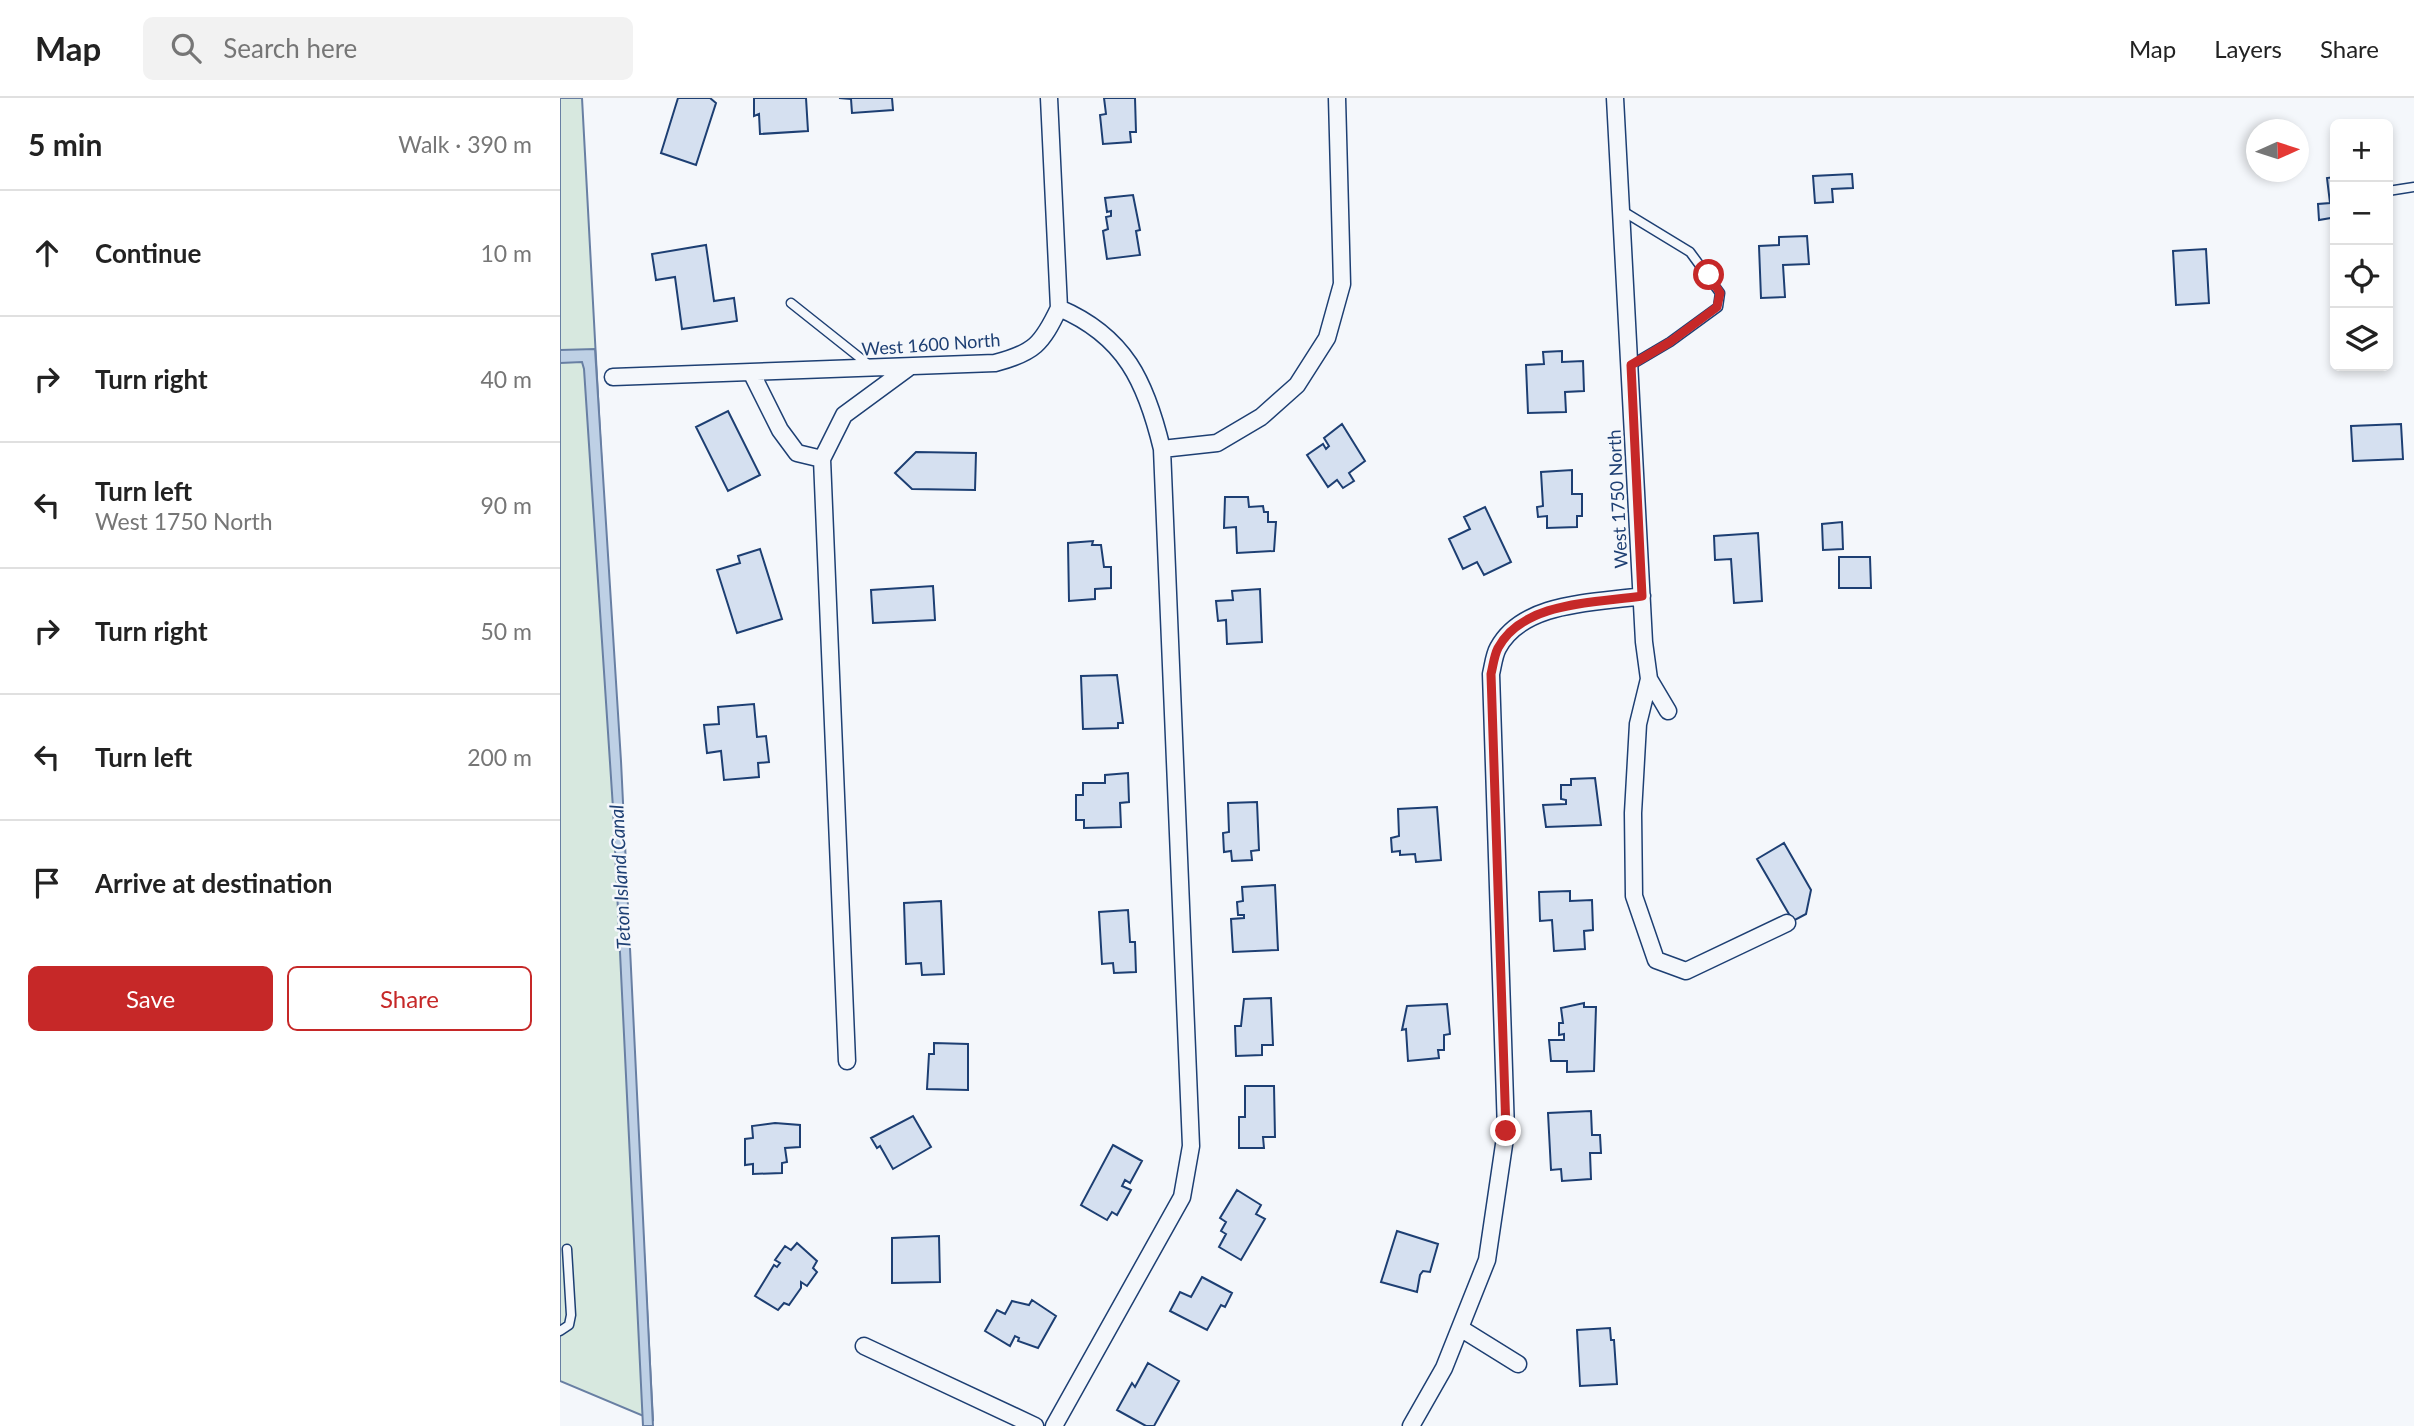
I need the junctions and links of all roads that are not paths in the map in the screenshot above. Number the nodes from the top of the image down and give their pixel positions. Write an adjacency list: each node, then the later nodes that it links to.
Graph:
1 (1049, 98): 8 (street)
2 (1337, 98): 14 (street)
3 (1615, 98): 6 (street, West 1750 North)
4 (2414, 187): 5 (lane)
5 (2393, 190)
6 (1621, 210): 9 (street, West 1750 North); 9 (lane)
7 (791, 303): 11 (lane)
8 (1059, 308): 10 (street, West 1600 North); 14 (street)
9 (1631, 365): 16 (street, West 1750 North)
10 (908, 368): 11 (street, West 1600 North); 15 (street)
11 (874, 369): 12 (street, West 1600 North)
12 (751, 372): 13 (street, West 1600 North); 15 (street)
13 (613, 377)
14 (1162, 449): 27 (street)
15 (822, 459): 20 (street)
16 (1642, 596): 17 (street, West 1750 North); 22 (street)
17 (1649, 679): 18 (street); 19 (street, West 1750 North)
18 (1668, 711)
19 (1787, 923)
20 (847, 1060)
21 (567, 1249): 23 (lane)
22 (1460, 1328): 25 (street); 28 (street)
23 (560, 1331)
24 (864, 1346): 26 (street)
25 (1518, 1364)
26 (1035, 1426)
27 (1054, 1426)
28 (1410, 1426)

